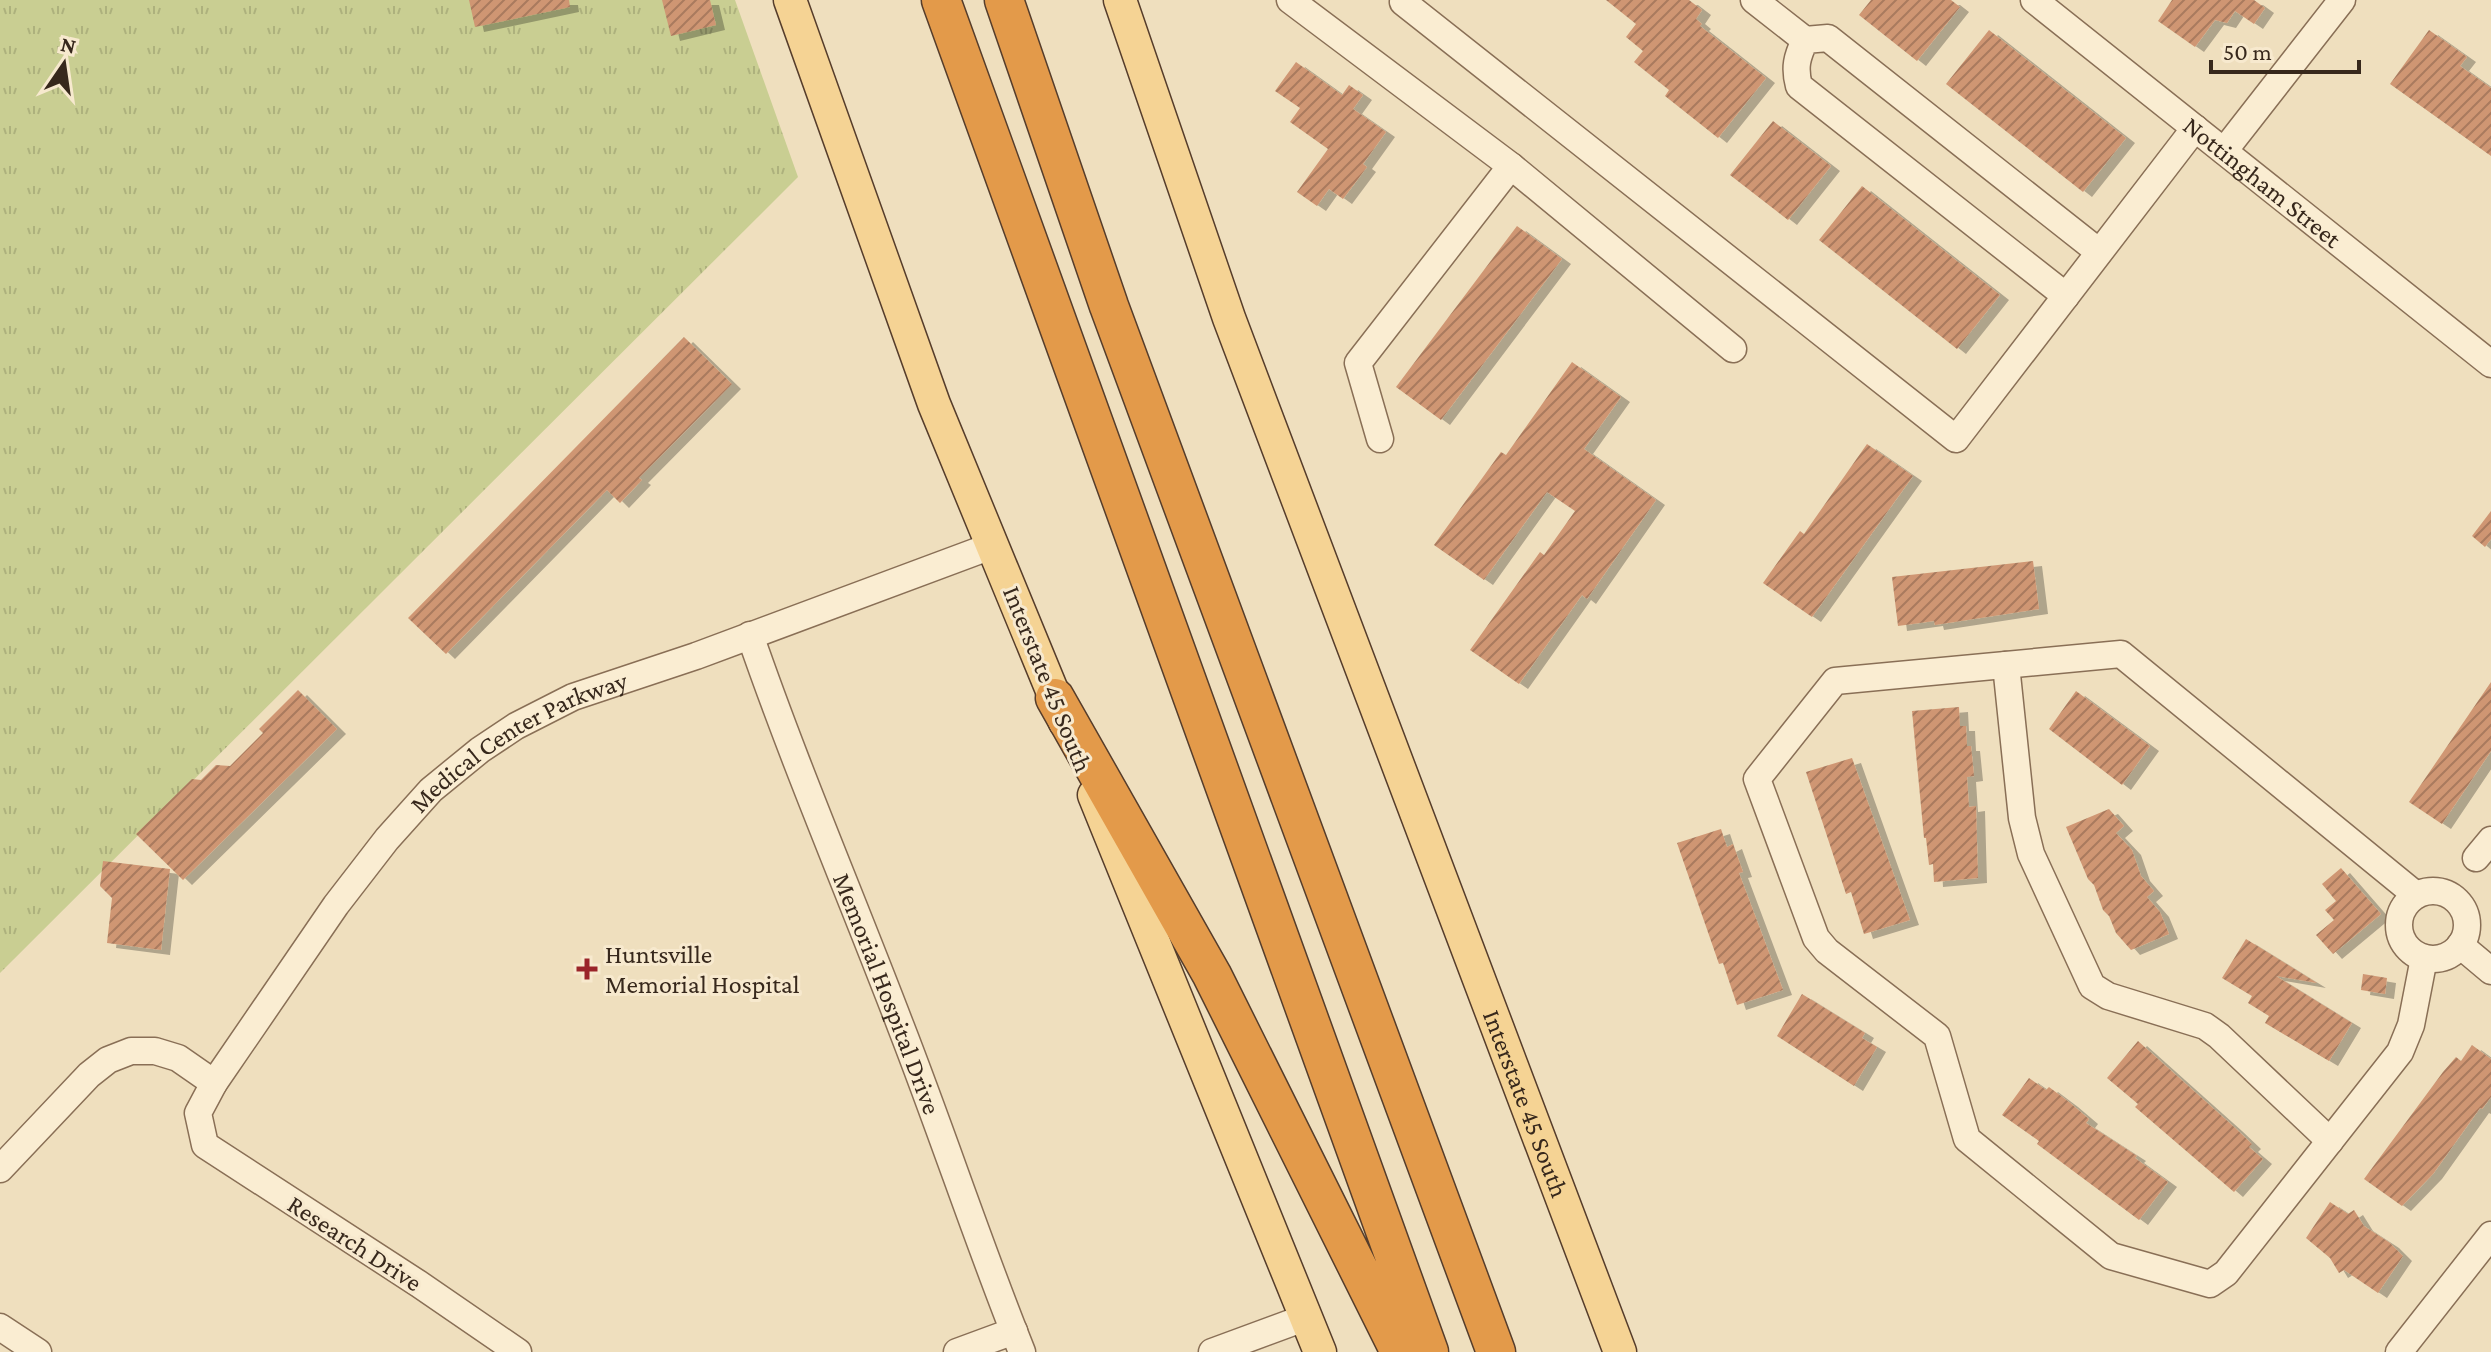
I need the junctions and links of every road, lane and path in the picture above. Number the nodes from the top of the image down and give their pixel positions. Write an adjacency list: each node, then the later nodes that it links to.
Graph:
1 (790, 0): 19 (main road, Interstate 45 South)
2 (941, 0): 41 (highway)
3 (1004, 0): 42 (highway)
4 (1120, 0): 43 (main road, Interstate 45 South)
5 (1290, 0): 13 (street)
6 (1404, 0): 15 (street)
7 (1754, 0): 10 (street)
8 (2034, 0): 11 (street, Nottingham Street)
9 (2342, 0): 12 (street)
10 (1805, 40): 14 (street); 15 (street)
11 (2195, 128): 12 (street, Nottingham Street); 14 (street)
12 (2224, 151): 17 (street, Nottingham Street)
13 (1511, 166): 16 (street); 18 (street)
14 (2099, 252): 15 (street)
15 (2066, 296)
16 (1733, 349)
17 (2491, 364)
18 (1380, 439)
19 (994, 545): 20 (street, Medical Center Parkway); 22 (main road, Interstate 45 South)
20 (750, 635): 27 (street, Medical Center Parkway); 34 (street, Memorial Hospital Drive)
21 (2006, 665): 23 (street); 29 (street); 29 (street)
22 (1055, 698): 32 (main road, Interstate 45 South); 40 (highway)
23 (2416, 895): 24 (street); 25 (street)
24 (2473, 931): 25 (street); 26 (street)
25 (2424, 958): 29 (street)
26 (2491, 971)
27 (214, 1083): 28 (street, Medical Center Parkway); 30 (street)
28 (199, 1129): 36 (street, Research Drive)
29 (2330, 1141)
30 (0, 1169)
31 (2491, 1235): 44 (street)
32 (1307, 1317): 38 (street); 39 (main road, Interstate 45 South)
33 (0, 1327): 35 (street)
34 (1018, 1342): 37 (street)
35 (38, 1352)
36 (518, 1352)
37 (957, 1352)
38 (1212, 1352)
39 (1320, 1352)
40 (1400, 1352)
41 (1429, 1352)
42 (1496, 1352)
43 (1620, 1352)
44 (2399, 1352)

